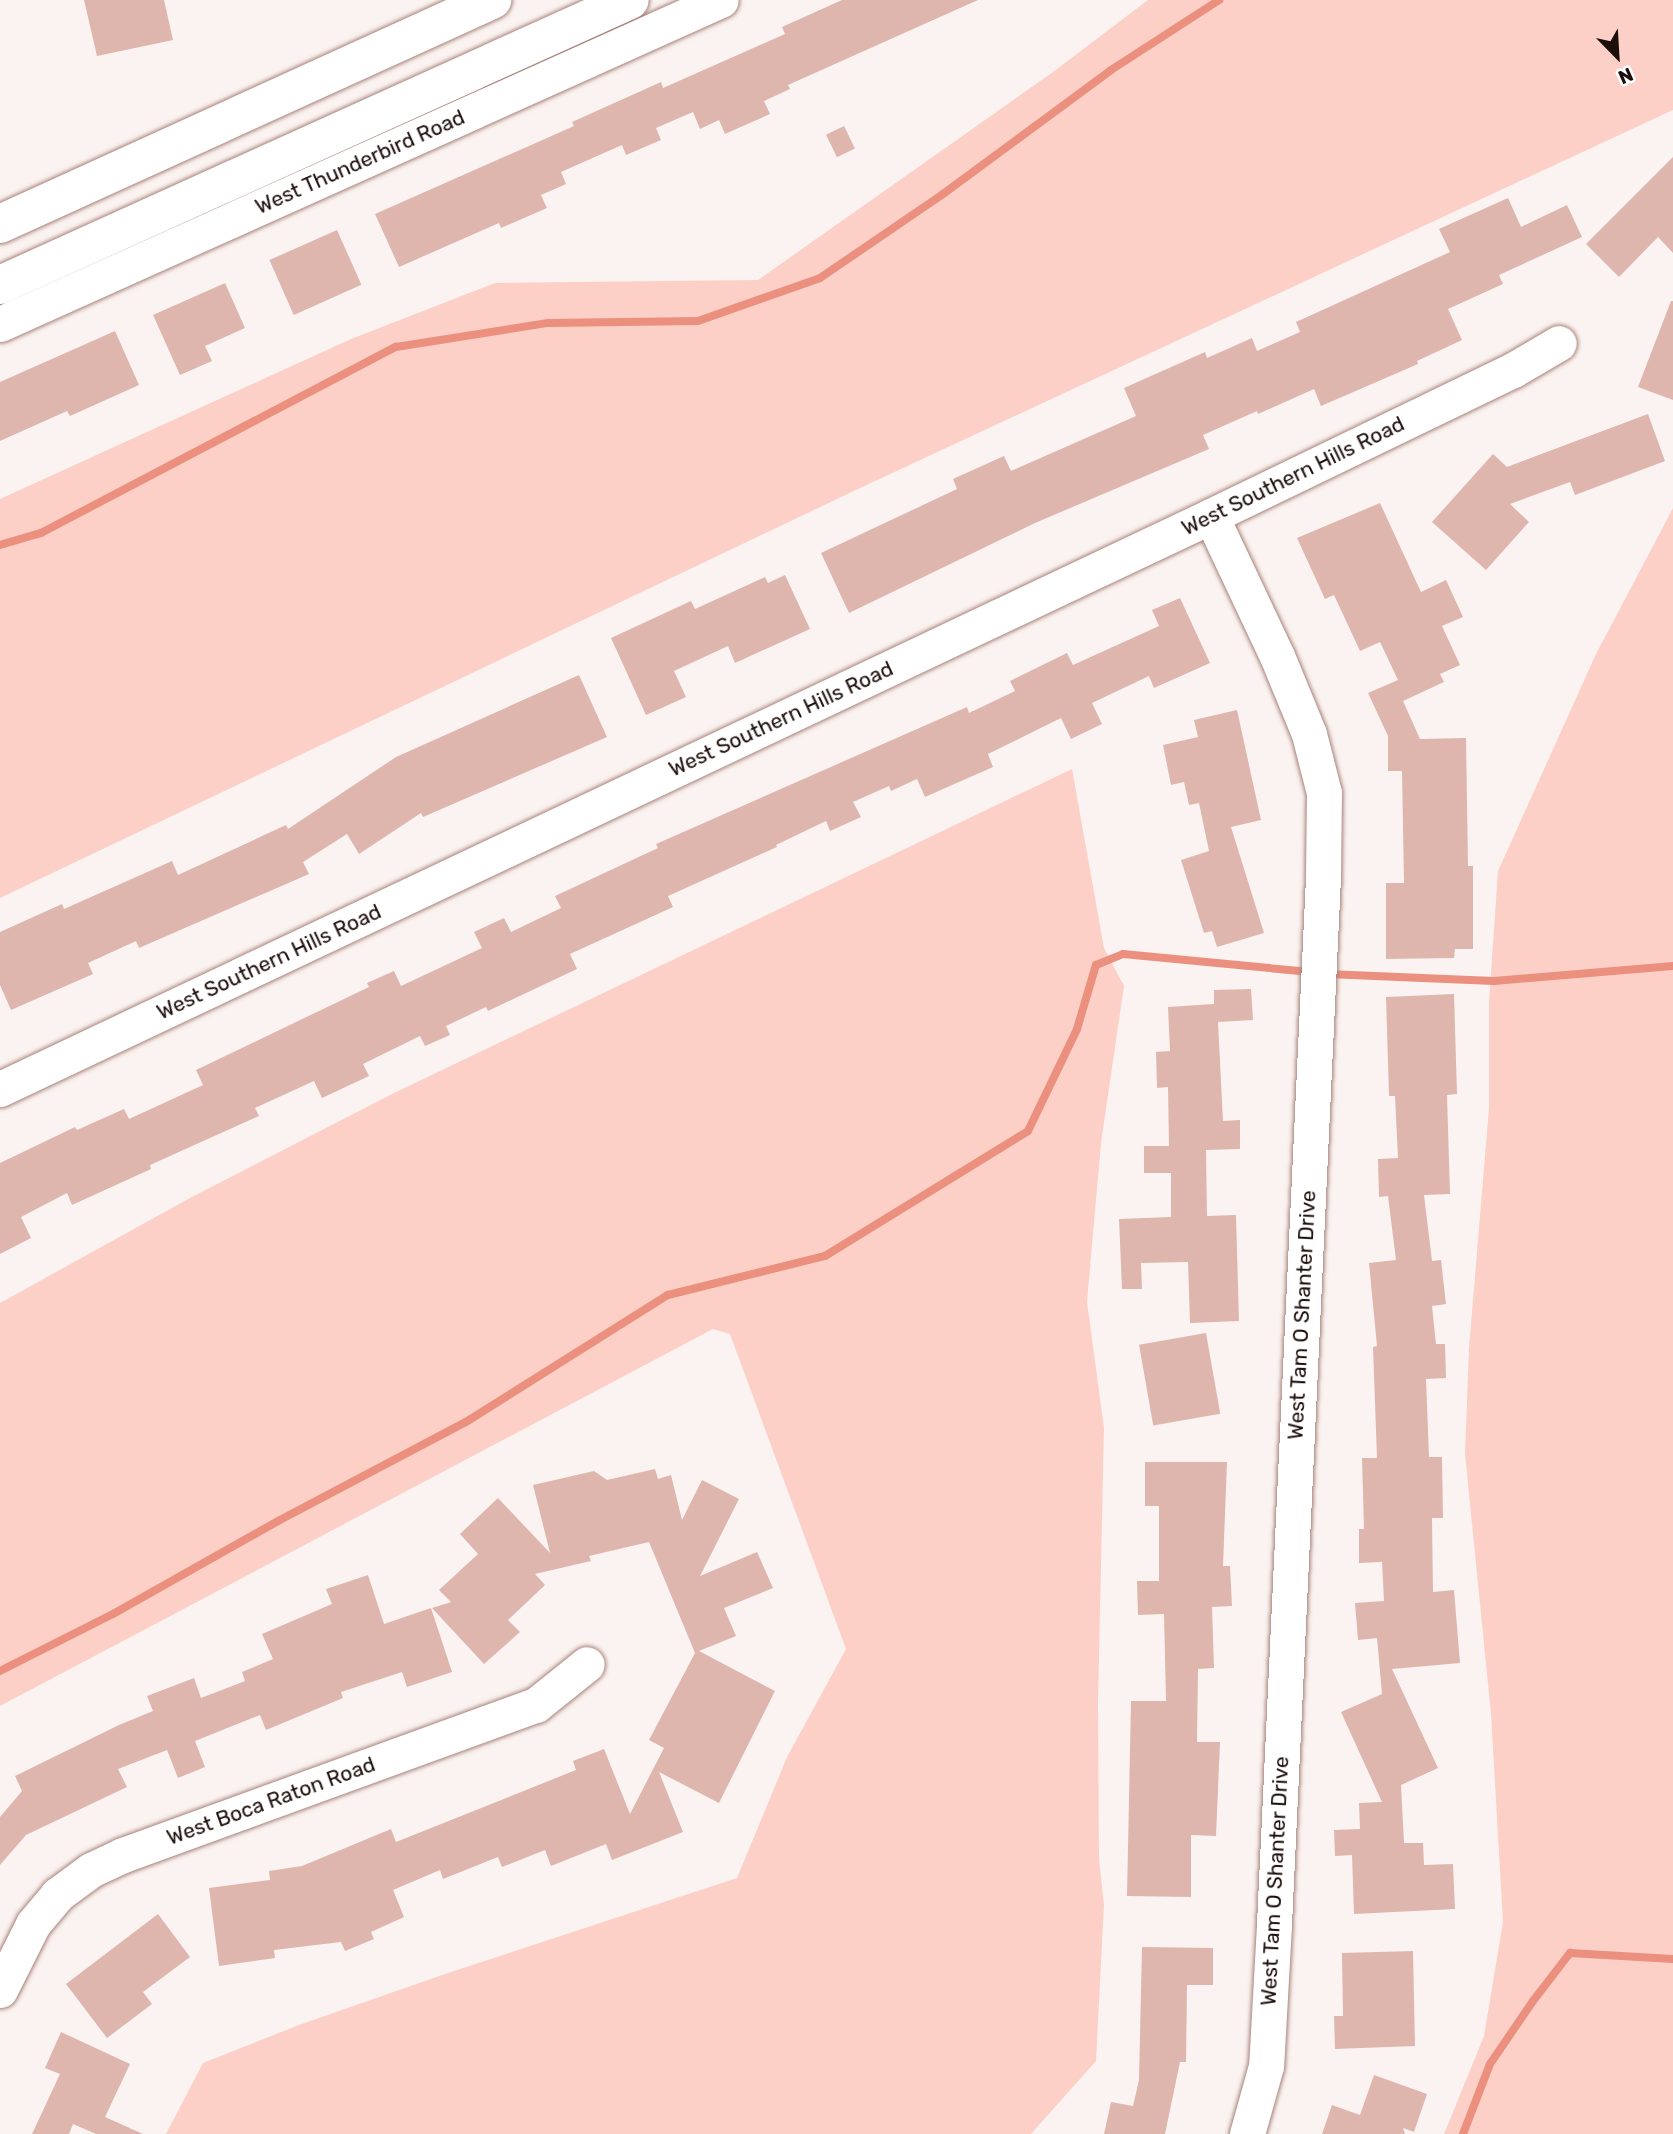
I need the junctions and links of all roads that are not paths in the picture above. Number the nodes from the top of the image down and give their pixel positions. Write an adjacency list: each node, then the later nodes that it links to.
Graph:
1 (492, 0): 4 (main road)
2 (630, 0): 6 (main road, West Thunderbird Road)
3 (721, 0): 8 (street, West Thunderbird Road)
4 (55, 199): 5 (main road); 6 (main road)
5 (0, 223)
6 (77, 250): 7 (main road, West Thunderbird Road)
7 (0, 285)
8 (0, 324)
9 (1559, 342): 10 (street, West Southern Hills Road)
10 (1211, 516): 11 (street, West Southern Hills Road); 14 (street, West Tam O Shanter Drive)
11 (0, 1089)
12 (587, 1664): 13 (street, West Boca Raton Road)
13 (0, 1990)
14 (1247, 2134)

